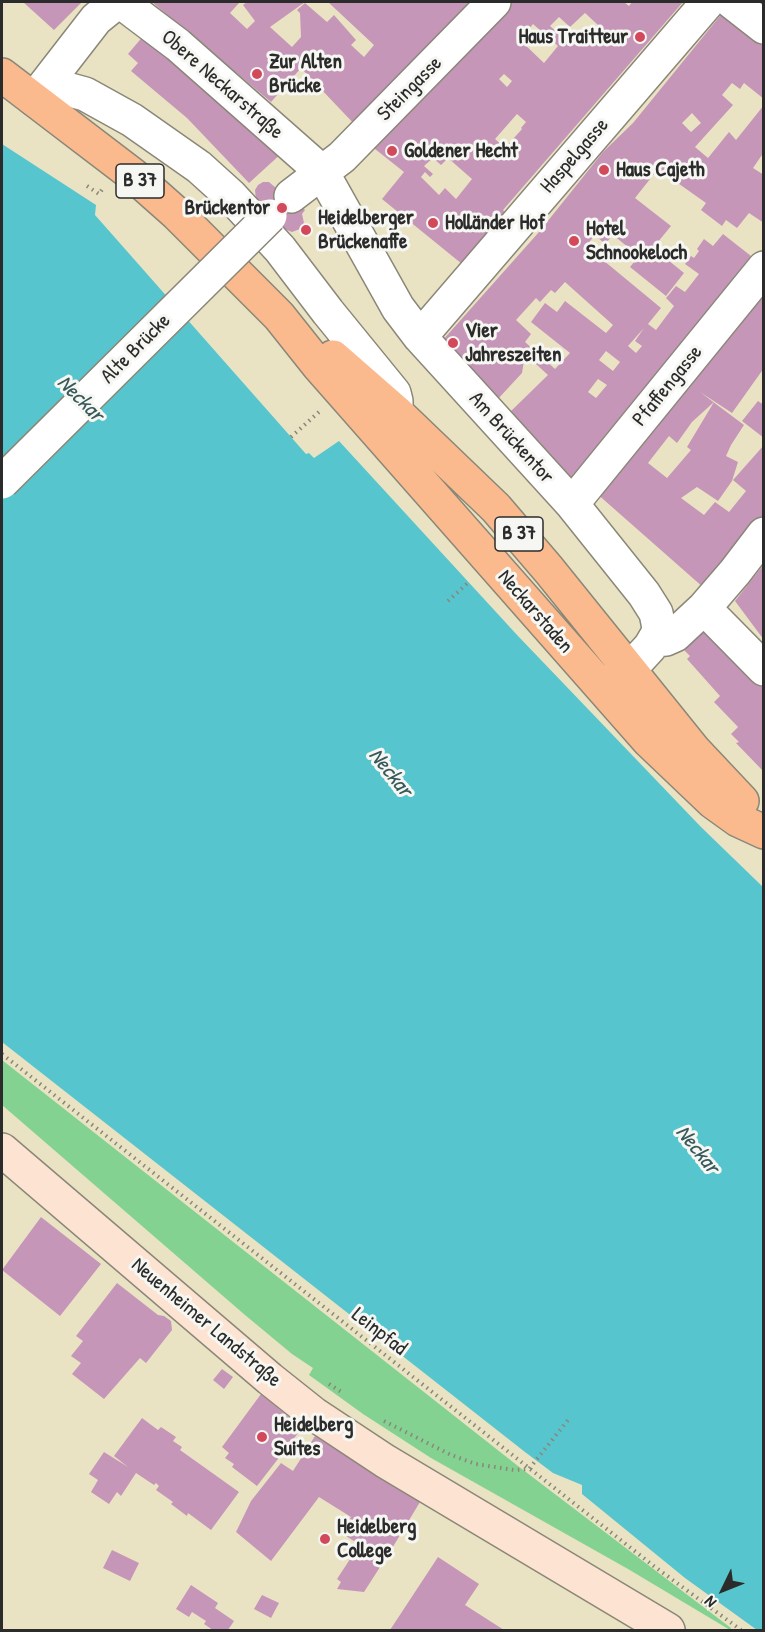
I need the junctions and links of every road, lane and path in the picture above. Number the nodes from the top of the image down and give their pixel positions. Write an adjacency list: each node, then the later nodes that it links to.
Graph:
1 (119, 2): 7 (street); 8 (street, Obere Neckarstraße)
2 (494, 2): 8 (street, Steingasse)
3 (708, 2): 13 (street, Haspelgasse)
4 (732, 2): 5 (street)
5 (764, 27)
6 (2, 75): 7 (main road, B 37)
7 (34, 99): 12 (main road, Neckarstaden / B 37); 15 (street)
8 (332, 164): 13 (street, Am Brückentor); 17 (street, Alte Brücke, bridge)
9 (87, 186): 10 (path)
10 (95, 191)
11 (764, 268): 18 (street, Pfaffengasse)
12 (279, 316): 15 (main road, Neckarstaden / B 37); 26 (main road, Neckarstaden / B 37)
13 (420, 337): 18 (street, Am Brückentor)
14 (325, 407): 16 (path)
15 (396, 412): 24 (main road, Neckarstaden / B 37)
16 (291, 437)
17 (2, 482)
18 (580, 494): 23 (street, Am Brückentor)
19 (764, 534): 21 (street)
20 (475, 577): 22 (path)
21 (711, 600): 23 (street); 25 (street)
22 (448, 601)
23 (655, 640): 24 (street)
24 (628, 668): 26 (street); 27 (main road, Neckarstaden / B 37)
25 (764, 669)
26 (602, 689): 27 (main road, Neckarstaden / B 37)
27 (764, 832)
28 (2, 1054): 34 (path, Leinpfad)
29 (2, 1149): 35 (main road, Neuenheimer Landstraße)
30 (320, 1378): 31 (path)
31 (348, 1397)
32 (383, 1420): 34 (path)
33 (568, 1420): 34 (path)
34 (529, 1469): 36 (path, Leinpfad)
35 (668, 1630)
36 (741, 1630)

